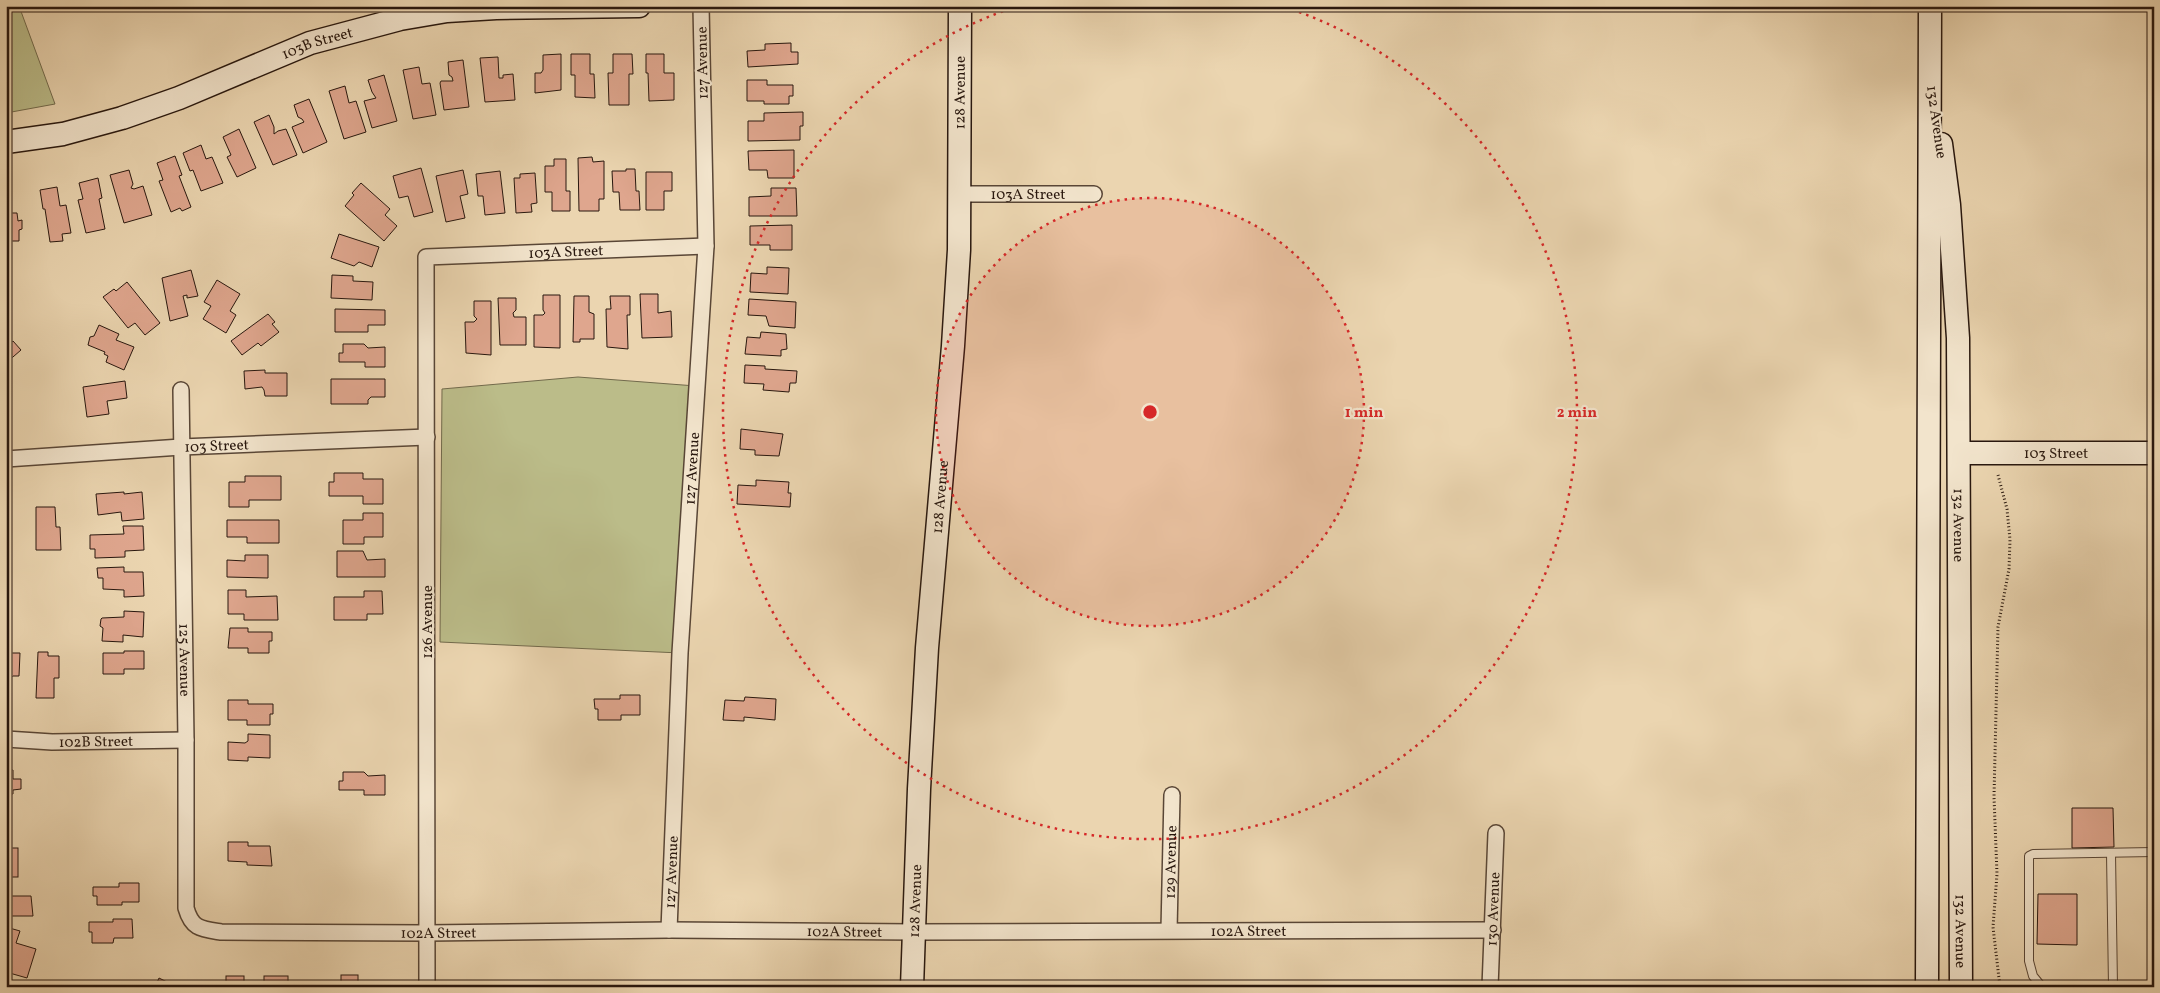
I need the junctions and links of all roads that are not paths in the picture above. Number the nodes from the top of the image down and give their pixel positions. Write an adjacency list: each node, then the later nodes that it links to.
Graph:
1 (639, 6): 6 (main road, 103B Street)
2 (701, 6): 9 (street, 127 Avenue)
3 (960, 6): 7 (main road, 128 Avenue)
4 (1930, 6): 5 (main road, 132 Avenue)
5 (1930, 66): 14 (main road, 132 Avenue); 32 (main road, 132 Avenue)
6 (6, 142)
7 (960, 194): 8 (street, 103A Street); 27 (main road, 128 Avenue)
8 (1094, 194)
9 (706, 246): 10 (street, 103A Street); 24 (street, 127 Avenue)
10 (426, 257): 12 (street, 126 Avenue)
11 (181, 390): 13 (street, 125 Avenue)
12 (427, 437): 13 (street, 103 Street); 28 (street, 126 Avenue)
13 (181, 447): 16 (street, 103 Street); 18 (street, 125 Avenue)
14 (1960, 453): 15 (main road, 103 Street); 33 (main road, 132 Avenue)
15 (2154, 453)
16 (6, 460)
17 (6, 739): 18 (street, 102B Street)
18 (186, 740): 23 (street, 125 Avenue)
19 (1172, 794): 25 (street, 129 Avenue)
20 (1496, 833): 26 (street, 130 Avenue)
21 (2111, 852): 22 (lane); 34 (lane); 35 (lane)
22 (2154, 852)
23 (197, 927): 28 (street, 102A Street)
24 (669, 930): 27 (street, 102A Street); 28 (street, 102A Street)
25 (1169, 930): 26 (street, 102A Street); 27 (street, 102A Street)
26 (1493, 930): 31 (street, 130 Avenue)
27 (914, 932): 30 (main road, 128 Avenue)
28 (428, 933): 29 (street, 126 Avenue)
29 (427, 987)
30 (912, 987)
31 (1490, 987)
32 (1927, 987)
33 (1961, 987)
34 (2042, 987)
35 (2113, 987)

